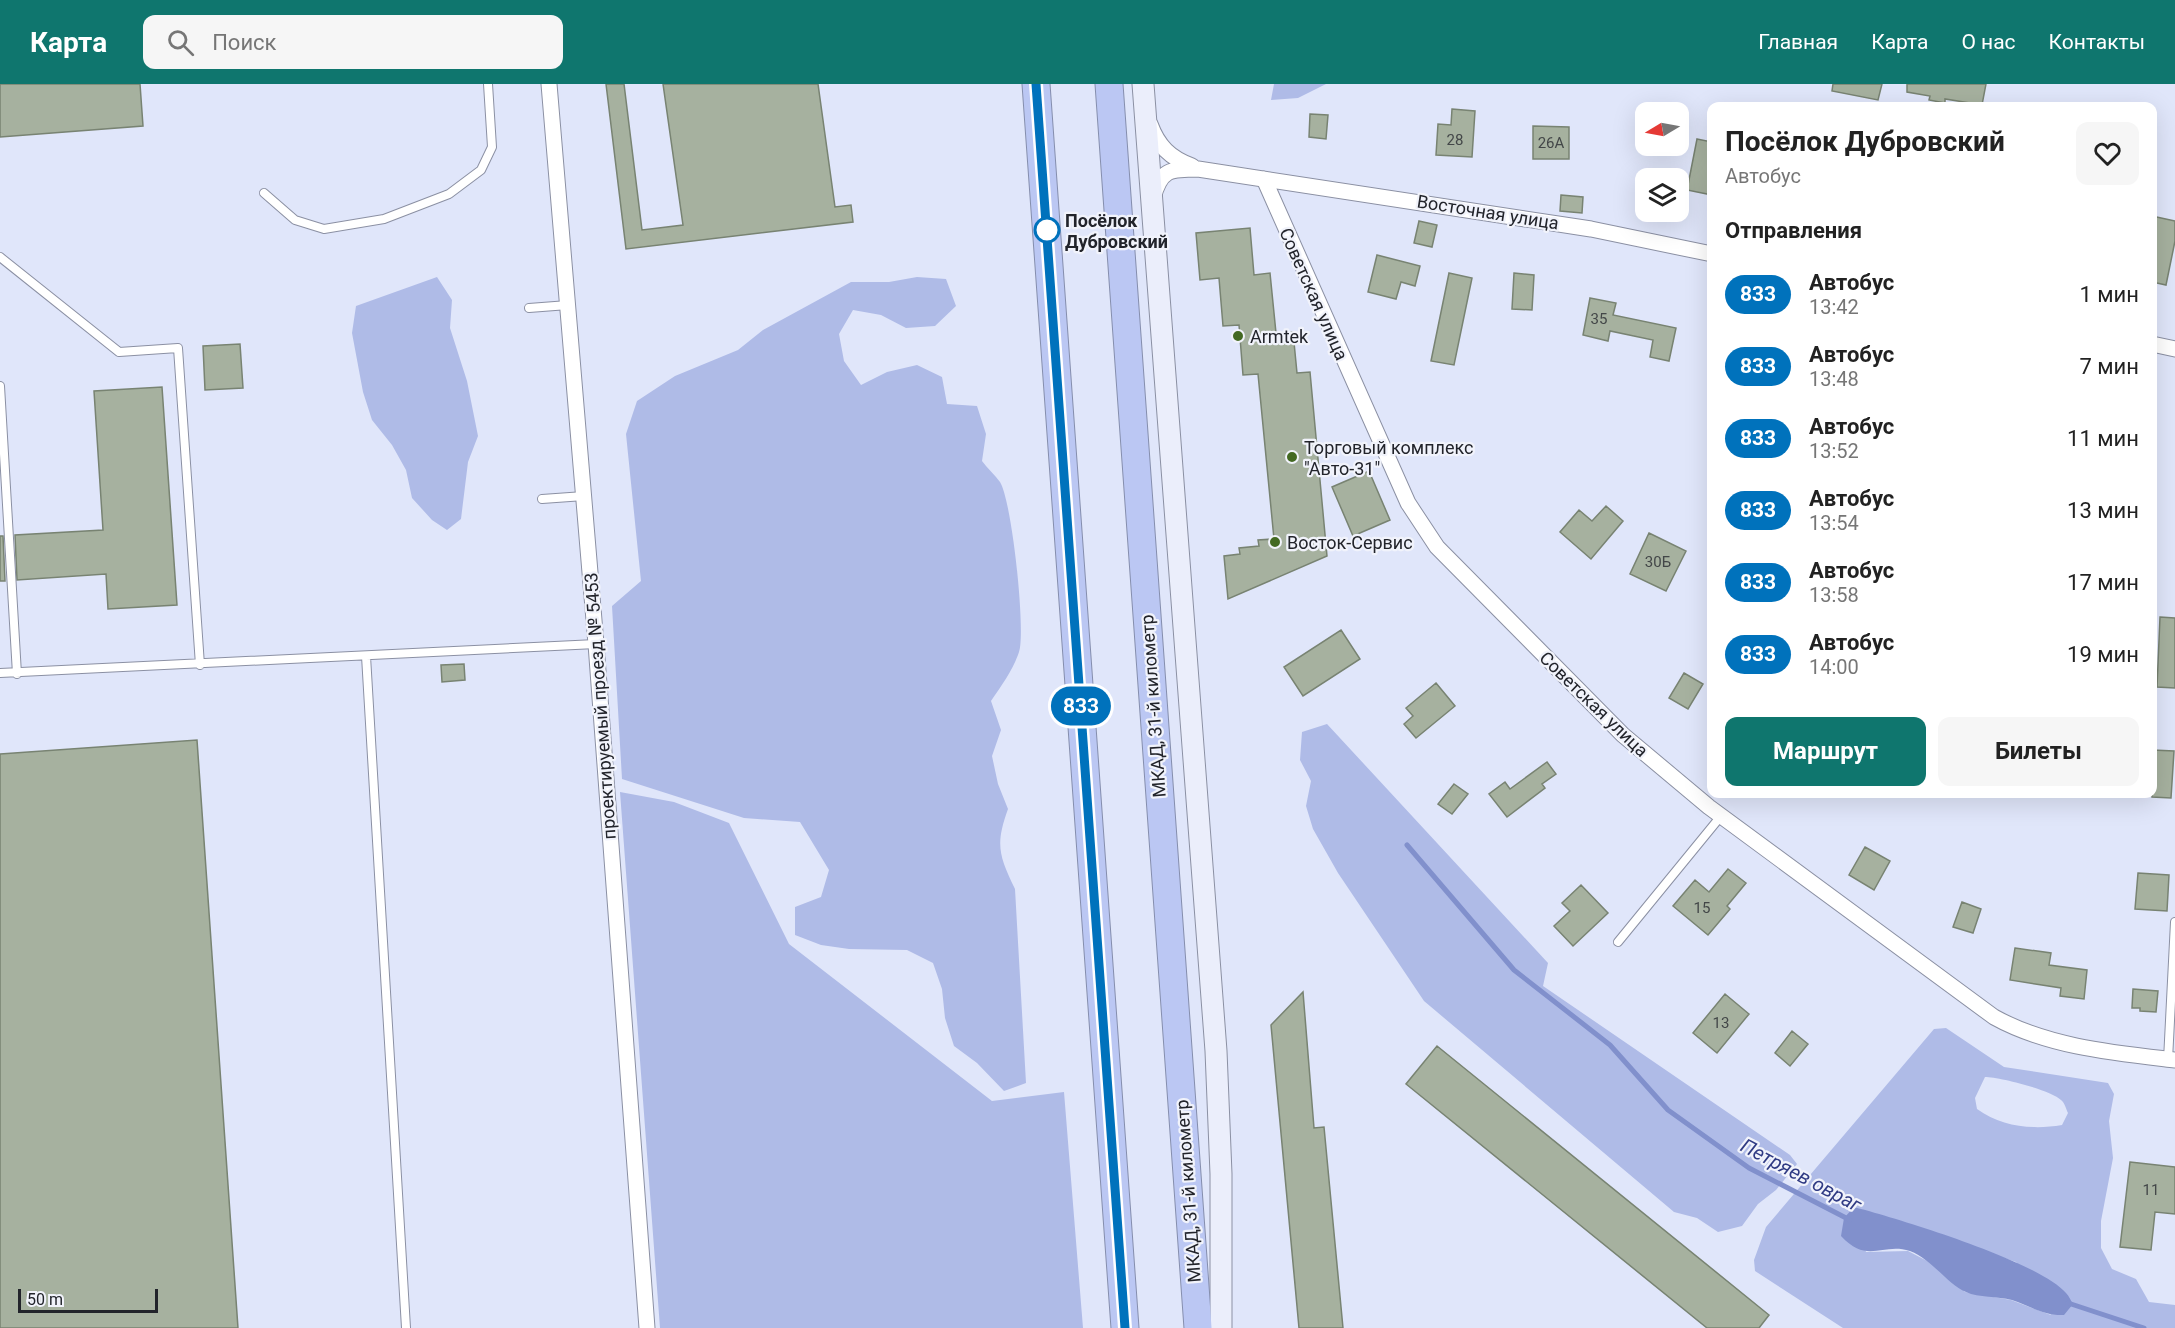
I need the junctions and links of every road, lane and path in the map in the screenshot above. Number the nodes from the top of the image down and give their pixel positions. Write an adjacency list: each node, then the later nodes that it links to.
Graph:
1 (488, 84): 9 (lane)
2 (549, 84): 13 (street, проектируемый проезд № 5453)
3 (1036, 84): 31 (highway)
4 (1109, 84): 32 (highway, МКАД, 31-й километр)
5 (1143, 84): 6 (main road)
6 (1145, 111): 7 (street); 10 (main road)
7 (1198, 169): 8 (street); 10 (street)
8 (1264, 179): 11 (street, Восточная улица); 25 (street, Советская улица)
9 (264, 193)
10 (1152, 202): 33 (main road)
11 (1707, 253)
12 (0, 257): 22 (lane)
13 (568, 305): 14 (lane); 18 (street, проектируемый проезд № 5453)
14 (529, 308)
15 (2157, 345): 16 (street)
16 (2175, 349)
17 (0, 386): 24 (lane)
18 (584, 496): 19 (lane); 20 (street, проектируемый проезд № 5453)
19 (542, 499)
20 (596, 644): 21 (lane); 30 (street, проектируемый проезд № 5453)
21 (366, 656): 22 (lane); 29 (lane)
22 (200, 665): 24 (lane)
23 (0, 673): 24 (lane)
24 (17, 674)
25 (1722, 816): 27 (lane); 28 (street, Советская улица)
26 (2175, 922): 28 (lane)
27 (1618, 942)
28 (2171, 1060)
29 (406, 1328)
30 (647, 1328)
31 (1125, 1328)
32 (1198, 1328)
33 (1221, 1328)

